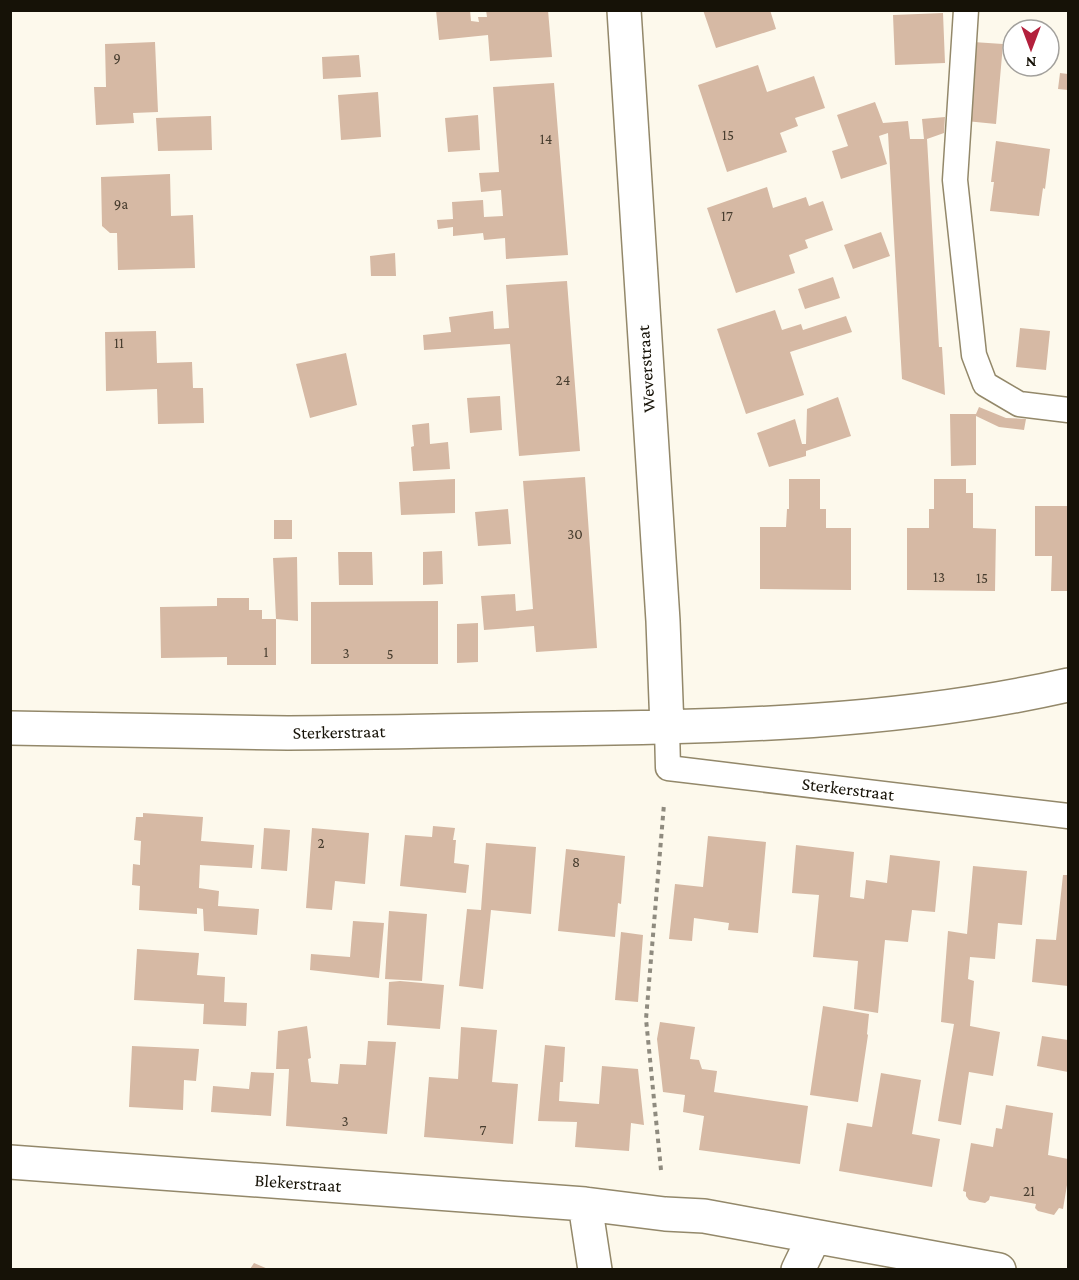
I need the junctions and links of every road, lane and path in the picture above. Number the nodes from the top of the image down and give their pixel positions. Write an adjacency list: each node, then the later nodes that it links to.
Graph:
1 (624, 10): 6 (street, Weverstraat)
2 (966, 10): 3 (lane)
3 (1068, 410)
4 (1068, 685): 6 (street, Sterkerstraat)
5 (10, 728): 6 (street, Sterkerstraat)
6 (668, 728): 7 (lane)
7 (668, 768): 8 (lane, Sterkerstraat); 11 (path)
8 (1068, 816)
9 (10, 1162): 10 (street, Blekerstraat)
10 (585, 1204): 11 (street, Blekerstraat); 13 (street)
11 (665, 1214): 12 (street, Blekerstraat)
12 (814, 1237): 14 (street); 15 (street, Blekerstraat)
13 (595, 1269)
14 (798, 1269)
15 (999, 1269)

